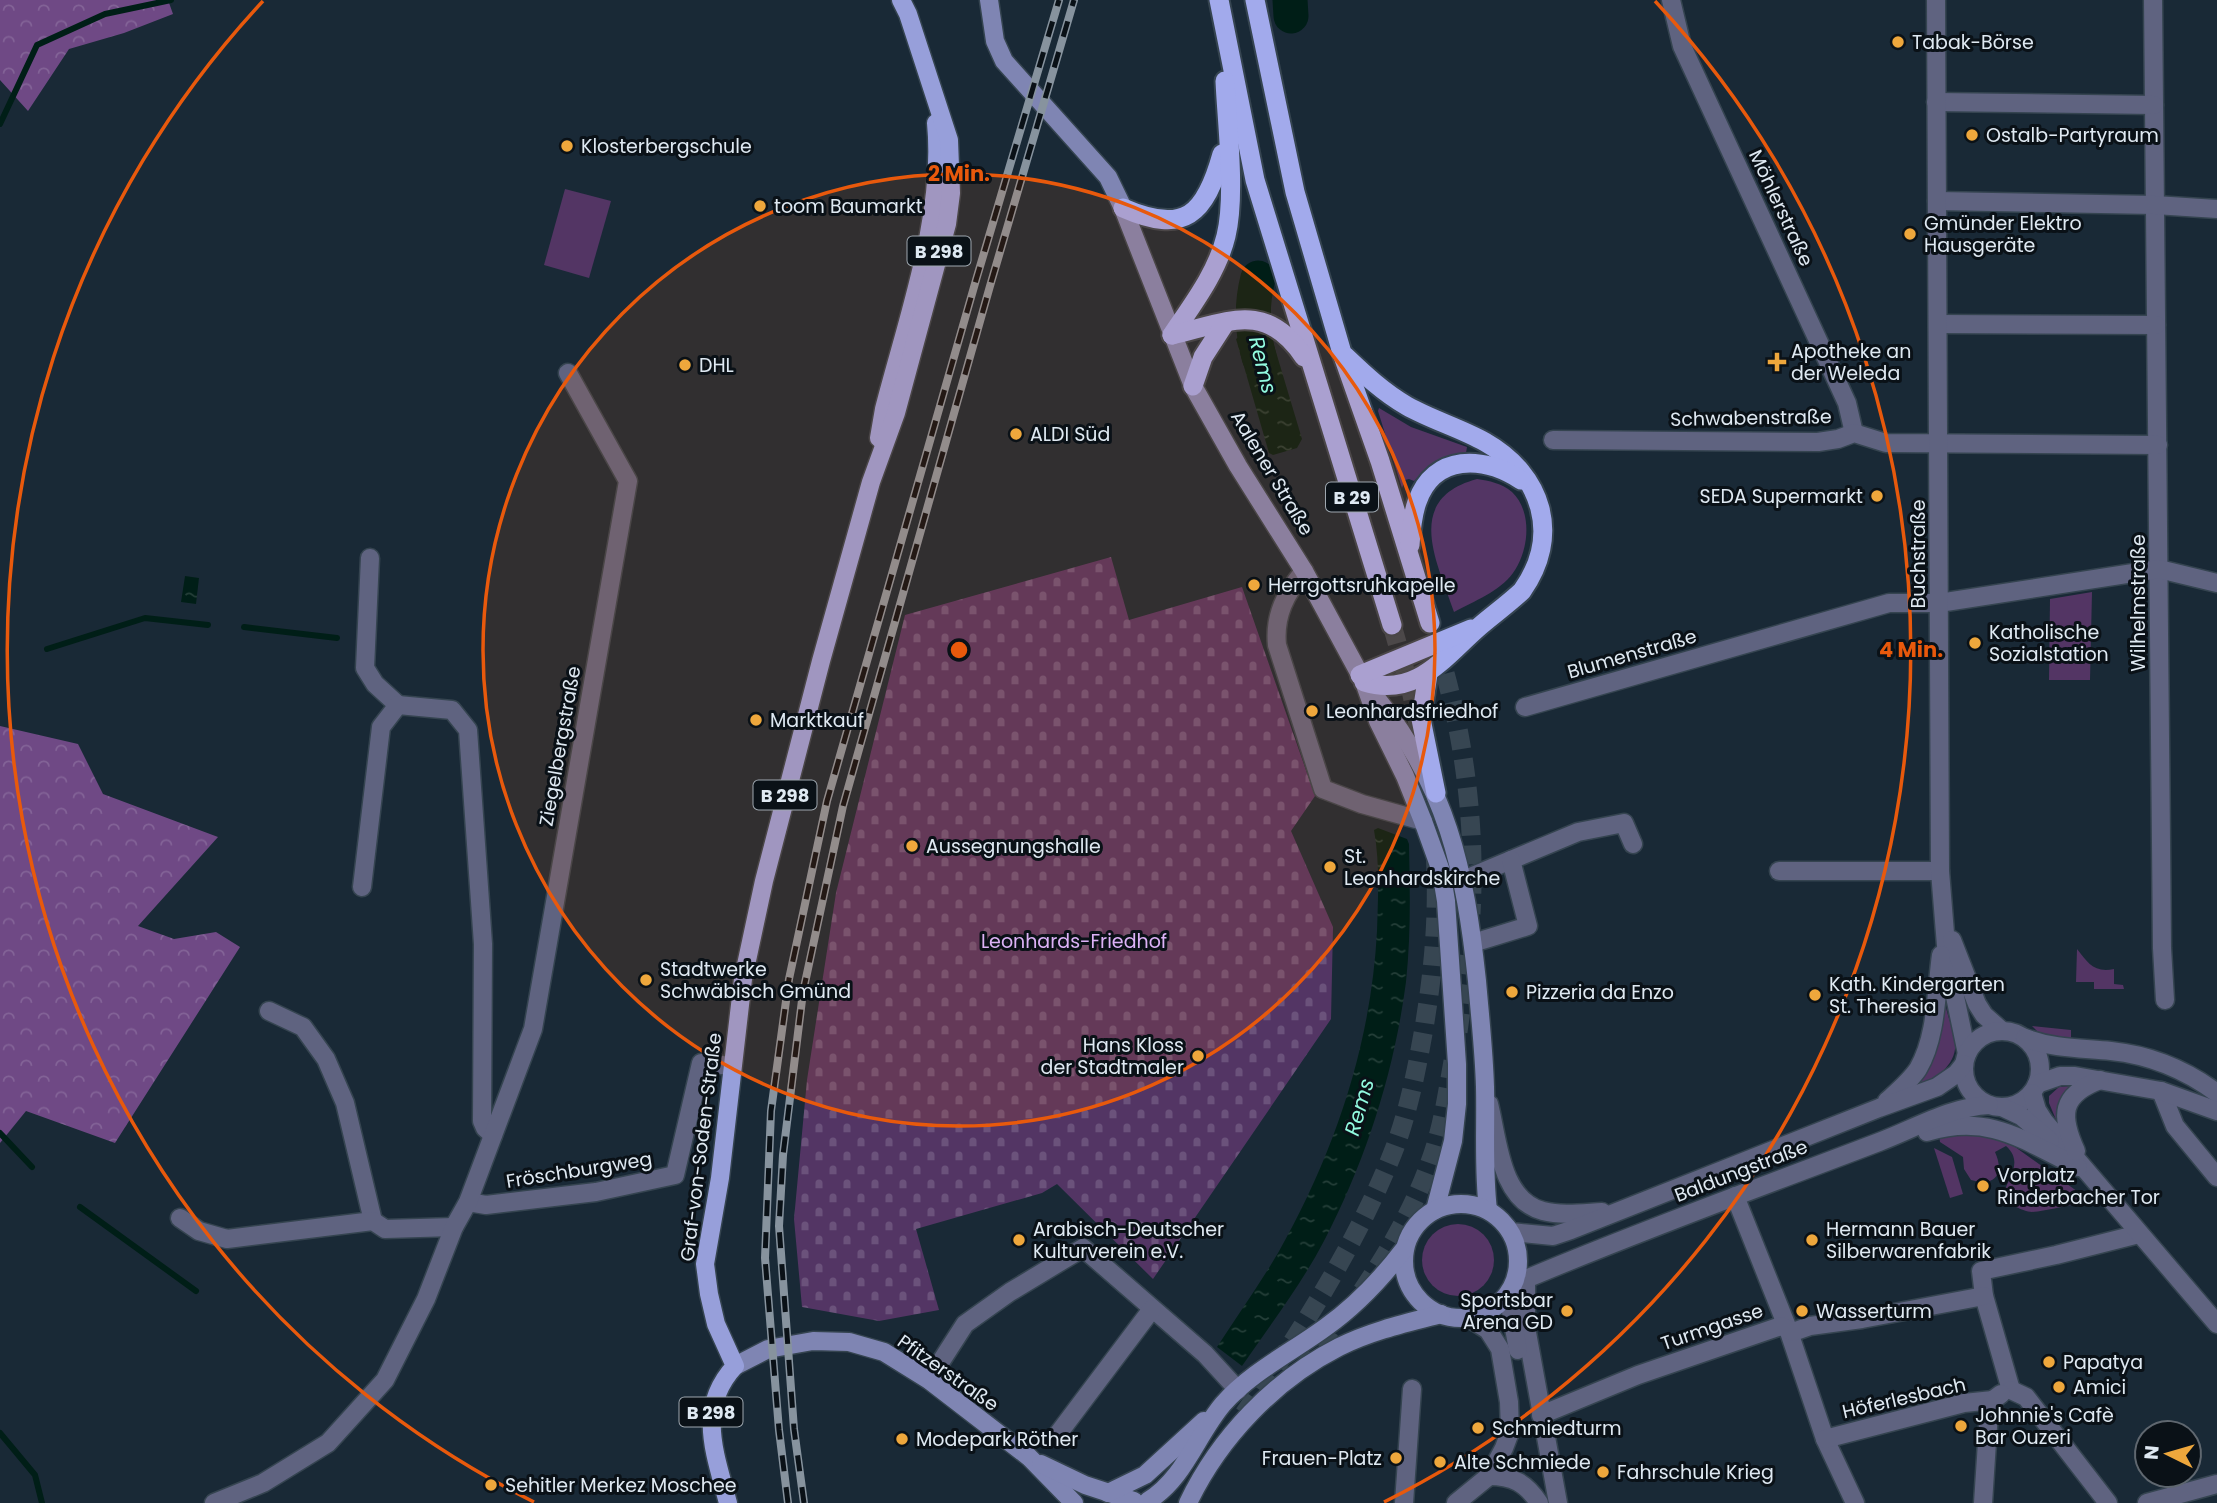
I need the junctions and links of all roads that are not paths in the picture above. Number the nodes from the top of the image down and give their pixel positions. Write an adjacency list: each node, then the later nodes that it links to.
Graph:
1 (901, 0): 58 (main road, Graf-von-Soden-Straße / B 298)
2 (989, 0): 14 (main road, Aalener Straße)
3 (1219, 0): 8 (highway, B 29)
4 (1255, 0): 20 (highway, B 29)
5 (1671, 0): 24 (street, Möhlerstraße)
6 (1936, 0): 9 (street, Buchstraße)
7 (2153, 0): 10 (street, Wilhelmstraße)
8 (1222, 24): 11 (highway); 21 (highway, B 29)
9 (1936, 103): 10 (street); 12 (street, Buchstraße)
10 (2154, 105): 13 (street, Wilhelmstraße)
11 (1227, 133): 14 (highway); 19 (highway)
12 (1937, 201): 13 (street); 17 (street, Buchstraße)
13 (2155, 205): 15 (street); 18 (street, Wilhelmstraße)
14 (1123, 208): 19 (main road, Aalener Straße)
15 (2217, 209)
16 (1225, 323): 19 (highway); 21 (highway); 23 (highway)
17 (1938, 324): 18 (street); 26 (street, Buchstraße)
18 (2156, 325): 27 (street, Wilhelmstraße)
19 (1172, 335): 23 (main road, Aalener Straße)
20 (1342, 353): 28 (highway); 29 (highway, B 29)
21 (1312, 369): 36 (highway, B 29)
22 (568, 373): 67 (street, Ziegelbergstraße)
23 (1193, 386): 32 (main road, Aalener Straße)
24 (1854, 433): 25 (street, Schwabenstraße); 26 (street, Schwabenstraße)
25 (1553, 440)
26 (1938, 443): 27 (street, Schwabenstraße); 34 (street, Buchstraße)
27 (2158, 445): 31 (street, Wilhelmstraße)
28 (1529, 485): 29 (highway); 37 (highway)
29 (1409, 557): 35 (highway, B 29)
30 (370, 558): 40 (street)
31 (2159, 569): 33 (street); 34 (street, Blumenstraße); 53 (street, Wilhelmstraße)
32 (1304, 571): 39 (main road, Aalener Straße); 43 (street)
33 (2217, 583)
34 (1939, 603): 41 (street, Blumenstraße); 47 (street, Buchstraße)
35 (1430, 623)
36 (1392, 625)
37 (1482, 625): 38 (highway); 39 (highway)
38 (1428, 674): 39 (highway); 42 (highway)
39 (1362, 678): 42 (main road); 43 (main road)
40 (398, 705): 49 (street); 67 (street)
41 (1525, 707)
42 (1436, 793): 48 (main road)
43 (1423, 821): 74 (main road)
44 (1633, 844): 45 (street)
45 (1511, 860): 48 (street); 52 (street)
46 (1779, 871): 47 (street)
47 (1940, 871): 50 (street, Buchstraße)
48 (1463, 880): 52 (main road)
49 (362, 887)
50 (1942, 910): 51 (street, Buchstraße); 55 (street, Buchstraße)
51 (1944, 931): 57 (street, Buchstraße); 65 (street)
52 (1473, 943): 61 (main road)
53 (2165, 1000)
54 (269, 1011): 77 (street)
55 (2001, 1030): 56 (street); 57 (street)
56 (2024, 1037): 60 (street); 63 (street)
57 (1965, 1059): 64 (street); 65 (street, Baldungstraße)
58 (733, 1066): 72 (street, Fröschburgweg); 89 (main road, Graf-von-Soden-Straße / B 298)
59 (2100, 1080): 60 (street); 62 (street); 69 (street)
60 (2035, 1088): 64 (street); 69 (street)
61 (1485, 1090): 73 (street); 75 (main road)
62 (2161, 1091): 66 (street); 70 (street)
63 (2217, 1093)
64 (1996, 1106): 68 (street, Baldungstraße); 69 (street)
65 (1879, 1108): 73 (street, Baldungstraße)
66 (2217, 1111)
67 (493, 1135): 72 (street, Ziegelbergstraße)
68 (1878, 1143): 69 (street); 71 (street, Baldungstraße)
69 (2084, 1170): 80 (street)
70 (2217, 1177)
71 (1735, 1196): 82 (street, Baldungstraße); 88 (street, Höferlesbach)
72 (468, 1202): 78 (street, Ziegelbergstraße)
73 (1627, 1209): 79 (street, Baldungstraße)
74 (1435, 1210): 75 (main road); 81 (main road)
75 (1488, 1210): 79 (main road)
76 (180, 1218): 77 (street)
77 (373, 1221): 78 (street)
78 (454, 1227): 106 (street, Ziegelbergstraße)
79 (1511, 1232): 82 (main road)
80 (2139, 1234): 83 (street); 87 (street)
81 (1405, 1248): 85 (main road); 92 (main road)
82 (1515, 1287): 86 (main road); 96 (street)
83 (1984, 1296): 88 (street, Turmgasse); 93 (street)
84 (1152, 1309): 90 (street); 92 (street); 97 (street)
85 (1441, 1314): 86 (main road); 109 (main road)
86 (1469, 1318): 101 (street)
87 (2217, 1324)
88 (1788, 1329): 96 (street, Turmgasse); 98 (street, Höferlesbach)
89 (736, 1366): 90 (main road, Pfitzerstraße); 107 (main road, Pfitzerstraße / B 298)
90 (929, 1380): 99 (main road, Pfitzerstraße)
91 (1412, 1389): 110 (street)
92 (1238, 1390): 95 (main road)
93 (2011, 1390): 94 (street, Höferlesbach); 115 (street)
94 (1993, 1400): 98 (street, Höferlesbach); 114 (street, Höferlesbach)
95 (1222, 1405): 103 (main road); 105 (main road)
96 (1541, 1415): 100 (street)
97 (1058, 1434)
98 (1825, 1439): 113 (street, Höferlesbach)
99 (1029, 1457): 103 (main road, Pfitzerstraße); 108 (main road, Pfitzerstraße)
100 (1553, 1475): 104 (street); 112 (street)
101 (1489, 1476): 104 (street); 111 (street)
102 (2217, 1484): 116 (street)
103 (1108, 1493): 105 (main road, Pfitzerstraße)
104 (1534, 1496)
105 (1142, 1502)
106 (214, 1503)
107 (728, 1503)
108 (1074, 1503)
109 (1188, 1503)
110 (1404, 1503)
111 (1457, 1503)
112 (1558, 1503)
113 (1856, 1503)
114 (1983, 1503)
115 (2108, 1503)
116 (2147, 1503)

